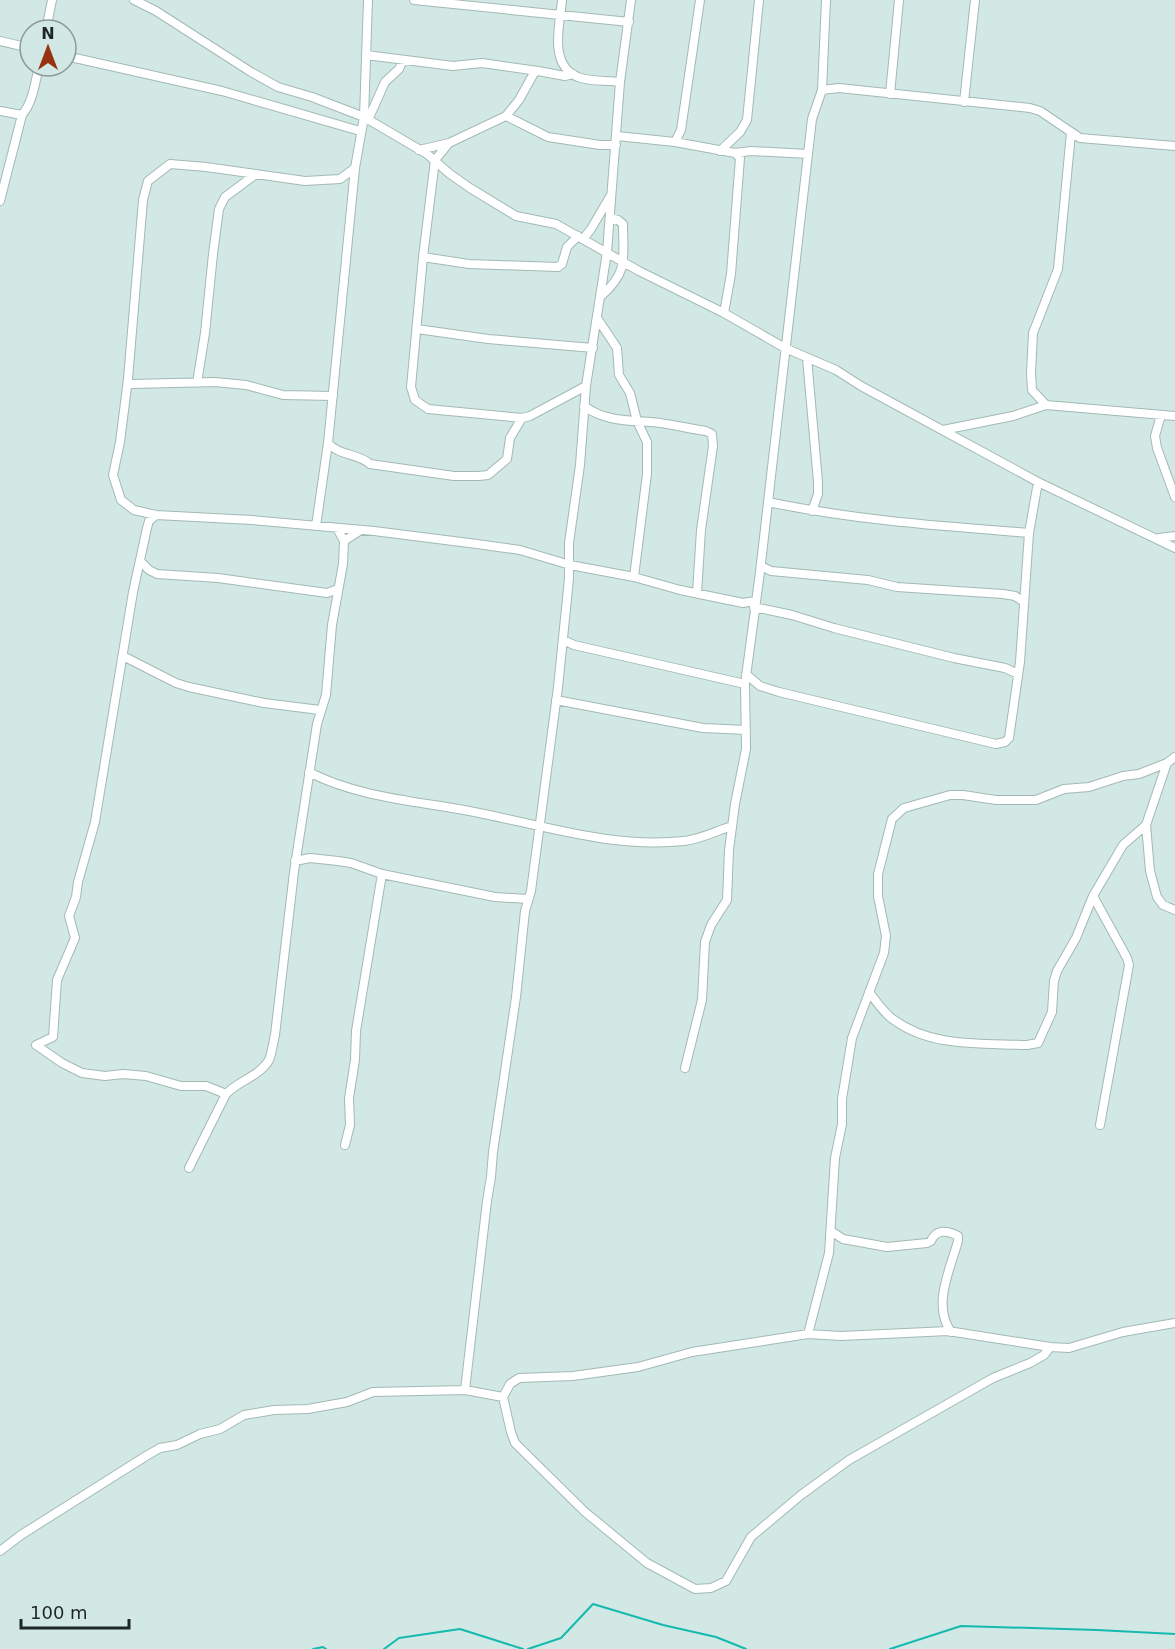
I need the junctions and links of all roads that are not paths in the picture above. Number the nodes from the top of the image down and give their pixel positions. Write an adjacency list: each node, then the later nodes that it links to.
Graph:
1 (52, 0): 13 (street)
2 (134, 0): 34 (street)
3 (368, 0): 17 (street)
4 (414, 0): 12 (street)
5 (562, 0): 12 (street)
6 (631, 0): 14 (street)
7 (700, 0): 38 (street)
8 (759, 0): 43 (street)
9 (826, 0): 24 (street)
10 (899, 0): 29 (street)
11 (975, 0): 30 (street)
12 (561, 15): 14 (street); 20 (street)
13 (48, 18)
14 (629, 22): 26 (street)
15 (0, 41): 16 (street)
16 (18, 45)
17 (366, 55): 19 (street); 34 (street)
18 (78, 59): 35 (street)
19 (403, 60): 21 (street); 34 (street)
20 (564, 64): 22 (street); 23 (street)
21 (538, 72): 23 (street); 33 (street)
22 (573, 74): 23 (street); 26 (street)
23 (554, 75)
24 (823, 75): 27 (street); 28 (street)
25 (36, 78): 32 (street)
26 (620, 82): 37 (street)
27 (838, 88): 28 (street); 29 (street)
28 (822, 90): 45 (street)
29 (890, 94): 30 (street)
30 (964, 102): 36 (street)
31 (0, 111): 32 (street)
32 (22, 115): 50 (street)
33 (506, 116): 39 (street); 40 (street)
34 (366, 119): 35 (street); 42 (street)
35 (360, 131): 47 (street)
36 (1071, 134): 41 (street); 67 (street)
37 (617, 136): 38 (street); 40 (street)
38 (675, 142): 43 (street)
39 (449, 143): 42 (street); 46 (street)
40 (616, 145): 49 (street)
41 (1175, 146)
42 (419, 150): 46 (street)
43 (720, 151): 44 (street)
44 (735, 153): 45 (street); 57 (street)
45 (808, 154): 61 (street)
46 (435, 160): 52 (street); 54 (street)
47 (355, 168): 48 (street); 66 (street)
48 (256, 174): 63 (street); 64 (street)
49 (612, 194): 51 (street); 52 (street)
50 (0, 201)
51 (610, 218): 53 (street); 55 (street)
52 (581, 238): 53 (street); 54 (street)
53 (607, 252): 55 (street); 56 (street)
54 (423, 257): 59 (street)
55 (624, 262): 56 (street); 57 (street)
56 (601, 296): 58 (street)
57 (724, 313): 61 (street)
58 (597, 318): 60 (street); 72 (street)
59 (417, 329): 60 (street); 71 (street)
60 (593, 348): 65 (street)
61 (786, 348): 62 (street); 77 (street)
62 (807, 358): 73 (street); 78 (street)
63 (128, 379): 64 (street); 79 (street)
64 (197, 382): 66 (street)
65 (586, 386): 68 (street); 71 (street)
66 (333, 396): 74 (street)
67 (1046, 405): 69 (street); 73 (street)
68 (584, 406): 72 (street); 89 (street)
69 (1161, 415): 70 (street); 76 (street)
70 (1175, 416)
71 (522, 418): 74 (street)
72 (637, 421): 92 (street); 95 (street)
73 (943, 430): 75 (street)
74 (328, 444): 80 (street)
75 (1038, 482): 83 (street); 85 (street)
76 (1175, 496)
77 (768, 502): 78 (street); 90 (street)
78 (812, 511): 83 (street)
79 (156, 515): 80 (street); 88 (street)
80 (316, 526): 81 (street)
81 (337, 528): 82 (street); 86 (street)
82 (361, 530): 86 (street); 89 (street)
83 (1029, 533): 96 (street)
84 (1175, 536): 85 (street)
85 (1158, 538): 87 (street)
86 (344, 541): 94 (street)
87 (1175, 548)
88 (140, 561): 94 (street); 100 (street)
89 (570, 565): 92 (street); 99 (street)
90 (761, 566): 91 (street); 93 (street)
91 (771, 571): 93 (street); 96 (street)
92 (634, 577): 95 (street)
93 (759, 578): 98 (street)
94 (338, 589): 107 (street)
95 (697, 593): 97 (street)
96 (1024, 602): 101 (street)
97 (743, 603): 98 (street); 98 (street)
98 (754, 607): 102 (street); 103 (street)
99 (562, 640): 105 (street); 106 (street)
100 (123, 656): 107 (street); 122 (street)
101 (1020, 659): 102 (street); 104 (street)
102 (1005, 668): 104 (street)
103 (746, 674): 104 (street); 105 (street)
104 (1018, 674)
105 (745, 684): 108 (street)
106 (556, 700): 108 (street); 113 (street)
107 (320, 710): 111 (street)
108 (746, 730): 114 (street)
109 (1175, 757): 110 (street)
110 (1167, 763): 112 (street); 120 (street)
111 (309, 772): 113 (street); 115 (street)
112 (1146, 825): 117 (street); 119 (street)
113 (538, 826): 114 (street); 118 (street)
114 (732, 826): 121 (street)
115 (296, 861): 116 (street); 122 (street)
116 (382, 874): 118 (street); 124 (street)
117 (1093, 896): 120 (street); 123 (street)
118 (528, 899): 131 (street)
119 (1175, 910)
120 (869, 992): 126 (street)
121 (685, 1068)
122 (226, 1094): 125 (street)
123 (1100, 1125)
124 (345, 1145)
125 (189, 1168)
126 (831, 1231): 128 (street); 129 (street)
127 (1175, 1323): 130 (street)
128 (951, 1332): 129 (street); 130 (street)
129 (808, 1334): 132 (street)
130 (1050, 1347): 132 (street)
131 (465, 1390): 132 (street); 133 (street)
132 (503, 1397)
133 (0, 1551)

